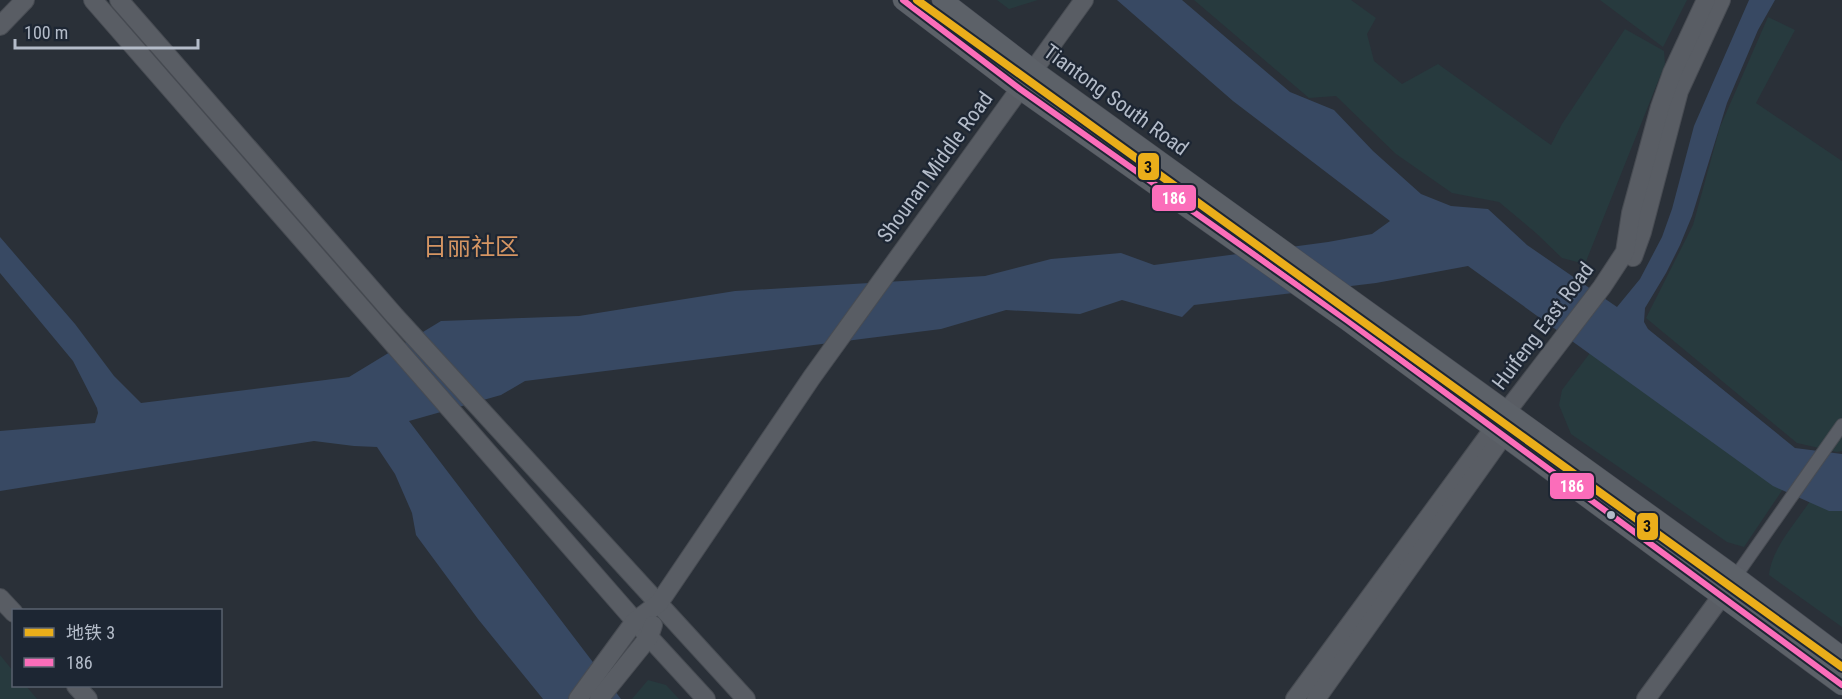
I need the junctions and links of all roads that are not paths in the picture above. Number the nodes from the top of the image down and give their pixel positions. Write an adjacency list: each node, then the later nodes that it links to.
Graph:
1 (25, 0): 9 (main road)
2 (93, 0): 21 (main road)
3 (119, 0): 19 (main road)
4 (903, 0): 11 (main road)
5 (942, 0): 10 (main road, Tiantong South Road)
6 (1084, 0): 10 (main road, Shounan Middle Road)
7 (1706, 0): 12 (main road, Huifeng East Road)
8 (1721, 0): 12 (main road, Huifeng East Road)
9 (0, 26)
10 (1033, 70): 11 (main road, Shounan Middle Road); 13 (main road, Tiantong South Road)
11 (1020, 89): 15 (main road); 19 (main road, Shounan Middle Road)
12 (1606, 291): 13 (main road, Huifeng East Road)
13 (1511, 415): 15 (main road, Huifeng East Road); 16 (main road, Tiantong South Road)
14 (1842, 424): 16 (street)
15 (1499, 432): 17 (main road); 31 (main road, Huifeng East Road); 32 (main road, Huifeng East Road)
16 (1736, 577): 17 (street); 23 (main road, Tiantong South Road)
17 (1721, 597): 24 (main road); 33 (main road)
18 (0, 598): 20 (main road)
19 (659, 603): 21 (main road); 22 (main road); 30 (main road)
20 (12, 611)
21 (635, 621): 22 (main road); 27 (main road)
22 (650, 637): 28 (main road); 29 (main road)
23 (1842, 657)
24 (1842, 685)
25 (77, 687): 26 (main road)
26 (88, 699)
27 (578, 699)
28 (599, 699)
29 (706, 699)
30 (746, 699)
31 (1295, 699)
32 (1316, 699)
33 (1646, 699)

